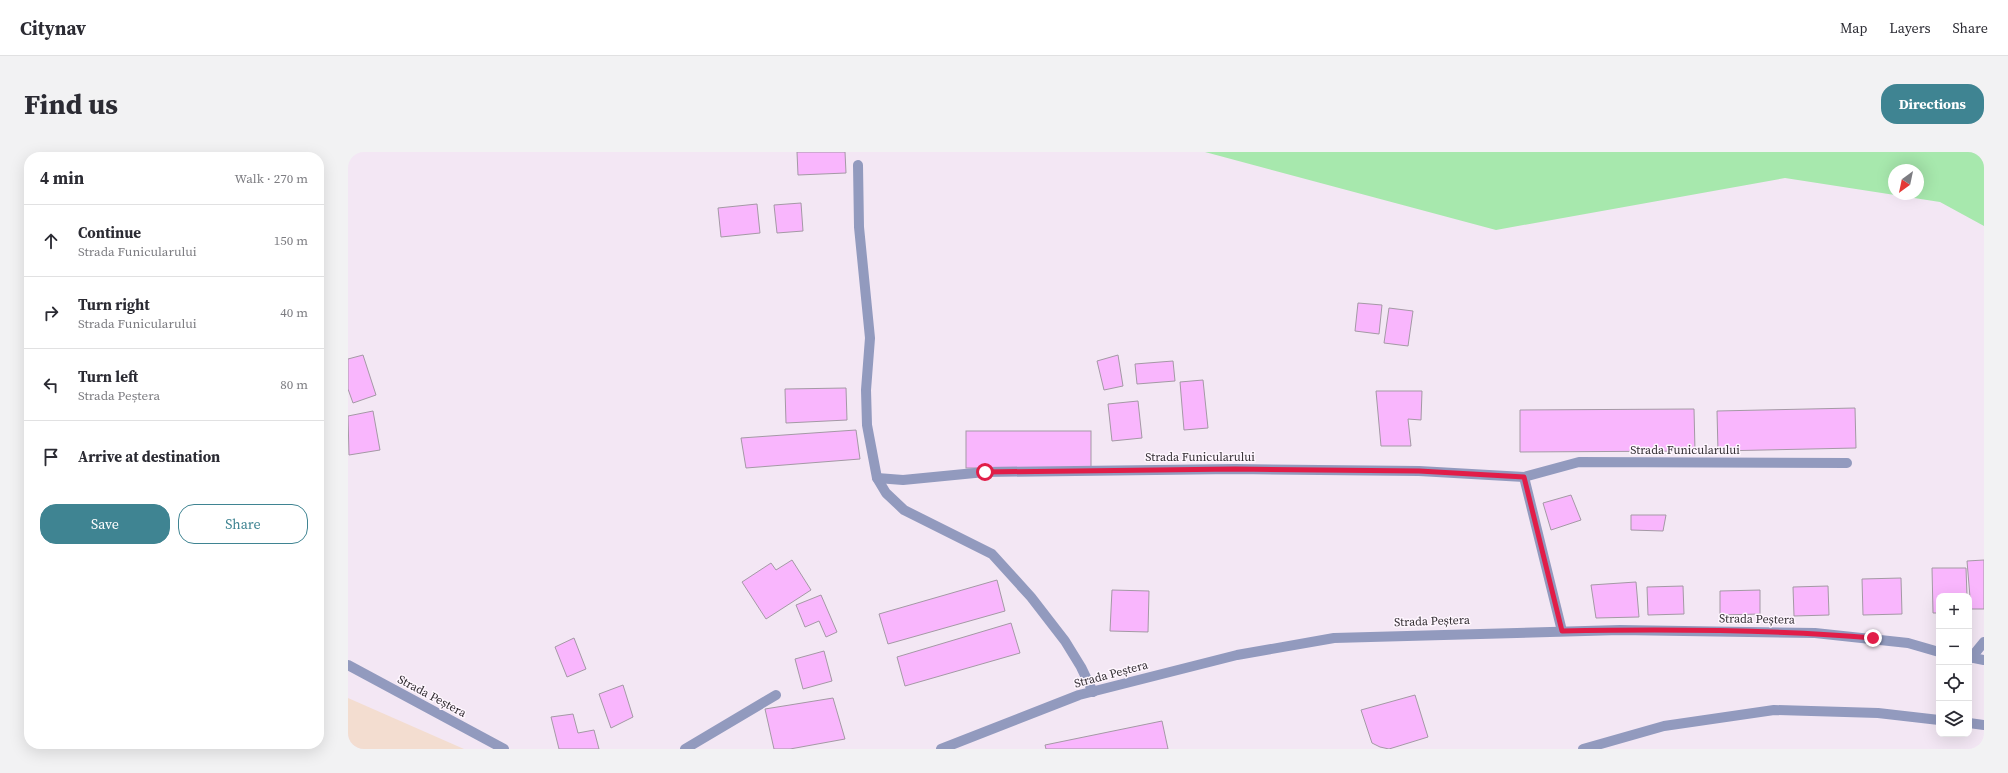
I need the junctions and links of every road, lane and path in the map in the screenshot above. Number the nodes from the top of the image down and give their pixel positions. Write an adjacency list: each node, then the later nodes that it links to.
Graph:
1 (858, 165): 4 (street)
2 (1848, 463): 3 (street, Strada Funicularului)
3 (1524, 477): 4 (street, Strada Funicularului); 5 (street)
4 (876, 478): 12 (street)
5 (1562, 631): 7 (street, Strada Peștera); 12 (street, Strada Peștera)
6 (1984, 642): 8 (street)
7 (1936, 651)
8 (1972, 656)
9 (1972, 658): 10 (street)
10 (1984, 660)
11 (348, 666): 17 (street, Strada Peștera)
12 (1093, 692): 19 (street, Strada Peștera)
13 (776, 695): 18 (street)
14 (1936, 720): 20 (street)
15 (1972, 723): 16 (street)
16 (1984, 725)
17 (504, 749)
18 (685, 749)
19 (941, 749)
20 (1583, 749)

